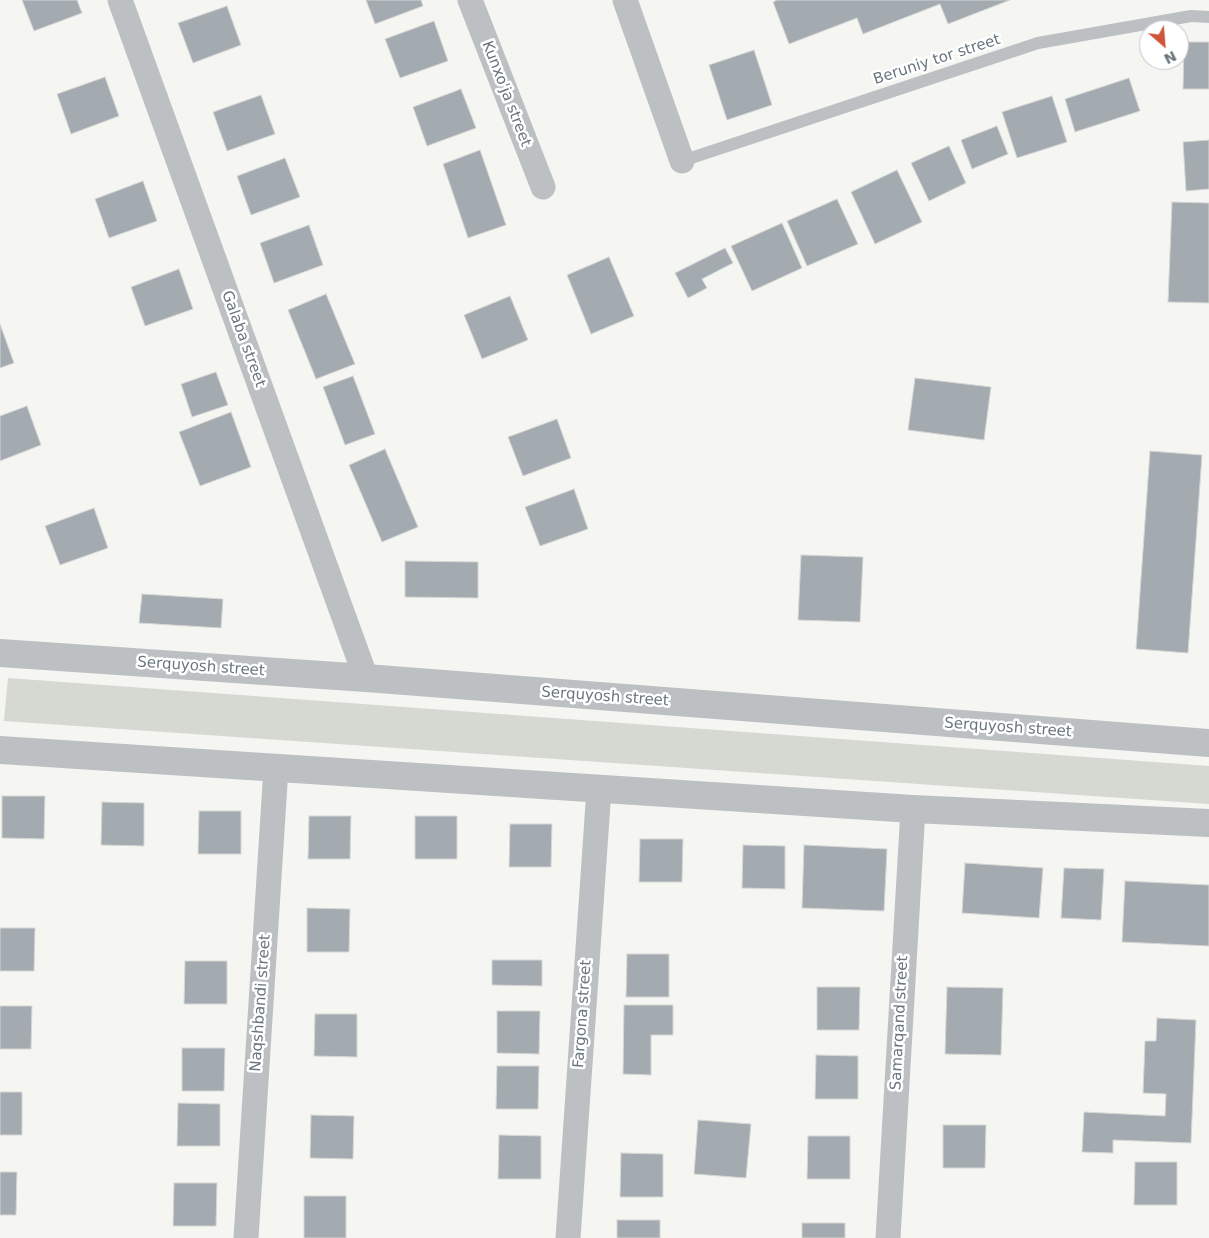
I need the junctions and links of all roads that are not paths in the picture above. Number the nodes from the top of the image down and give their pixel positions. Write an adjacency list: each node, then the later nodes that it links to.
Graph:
1 (120, 0): 8 (street, Galaba street)
2 (470, 0): 6 (street, Kunxo'ja street)
3 (625, 0): 5 (street)
4 (1209, 17): 5 (lane, Beruniy tor street)
5 (682, 161)
6 (543, 187)
7 (0, 653): 8 (street, Serquyosh street)
8 (366, 678): 9 (street, Serquyosh street)
9 (1209, 743)
10 (0, 750): 11 (street)
11 (276, 768): 12 (street); 15 (street, Naqshbandi street)
12 (599, 789): 13 (street); 16 (street, Fargona street)
13 (913, 809): 14 (street); 17 (street, Samarqand street)
14 (1209, 823)
15 (246, 1238)
16 (568, 1238)
17 (888, 1238)

